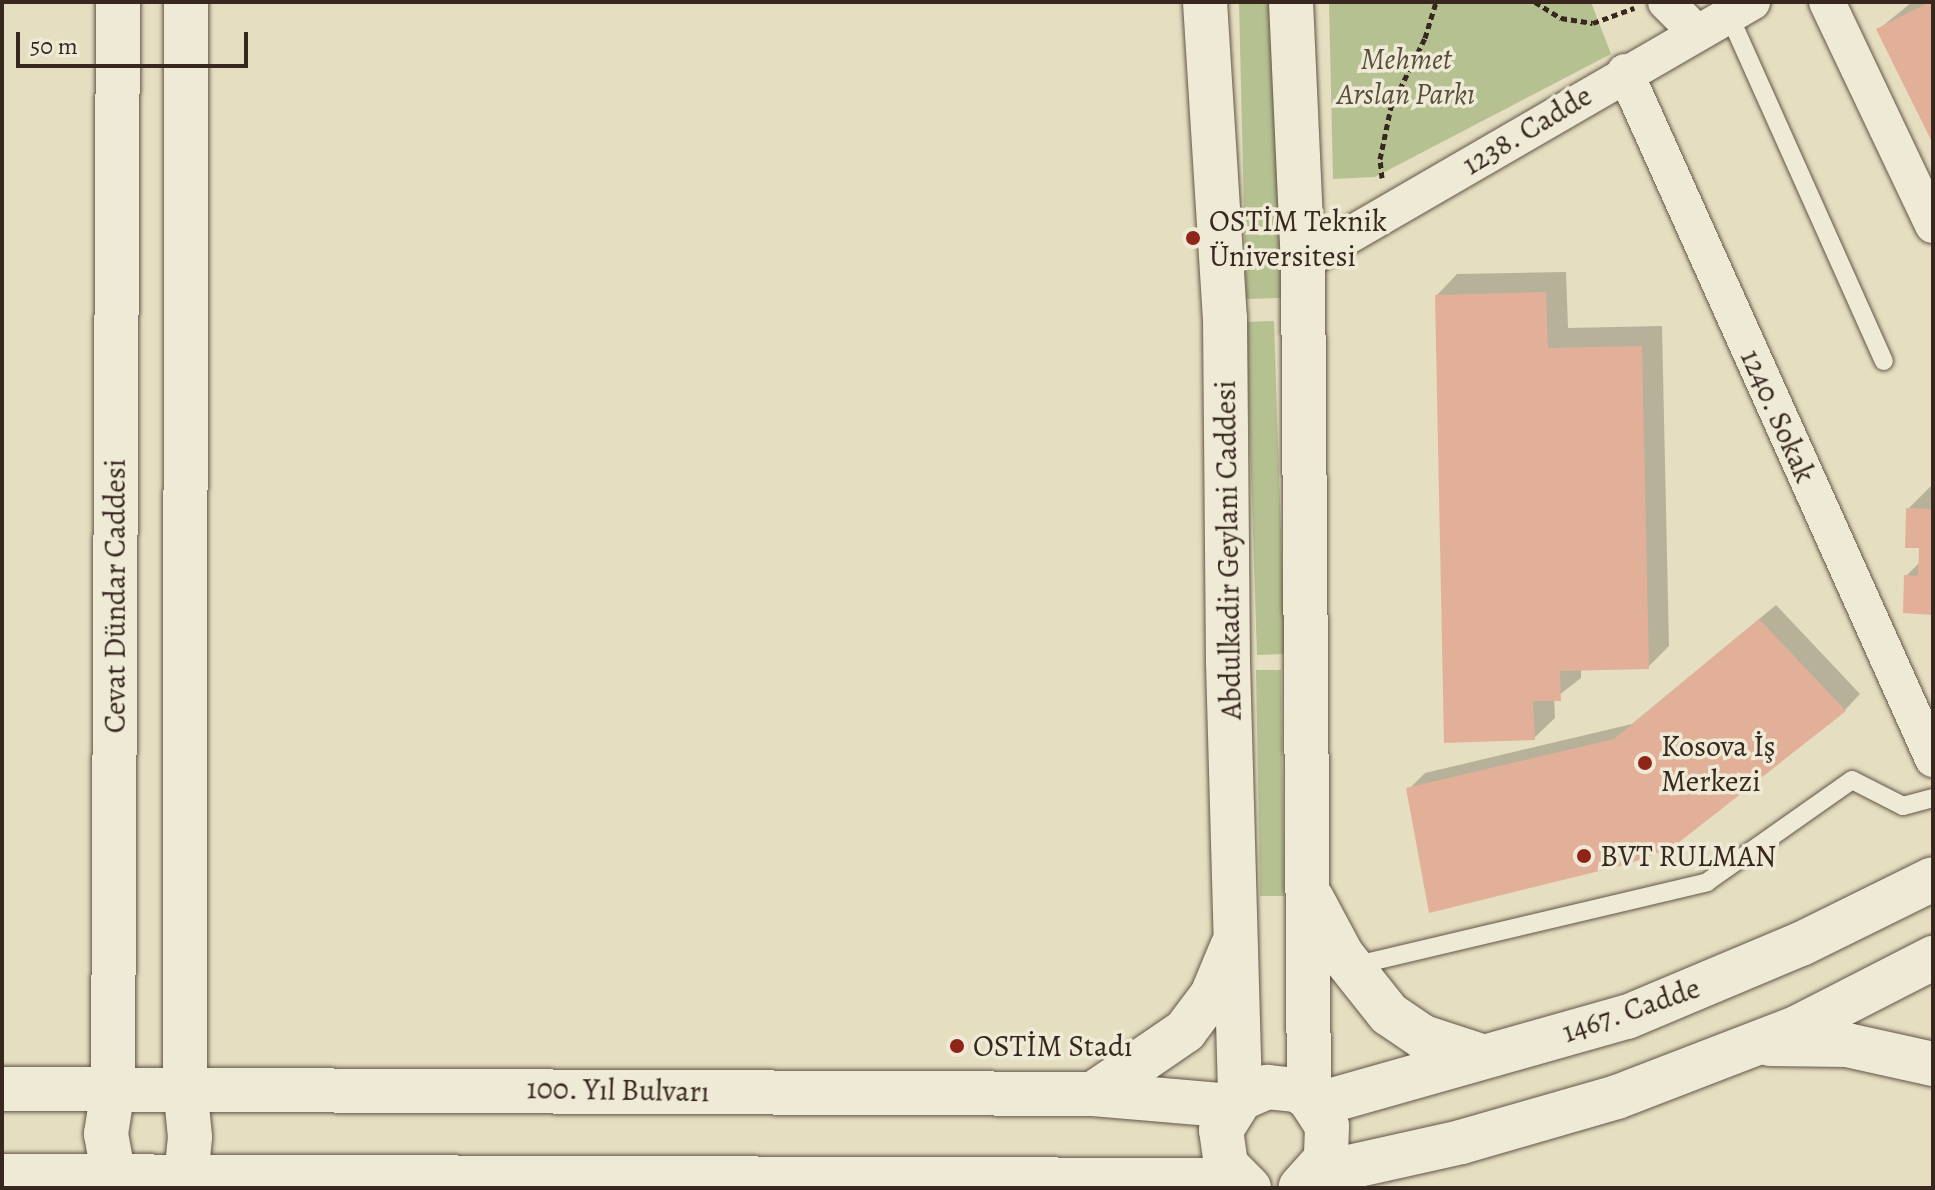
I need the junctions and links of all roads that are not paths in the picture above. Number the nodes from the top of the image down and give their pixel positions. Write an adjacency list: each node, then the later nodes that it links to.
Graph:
1 (118, 2): 26 (main road, Cevat Dündar Caddesi)
2 (186, 2): 24 (main road)
3 (1205, 2): 18 (main road, Abdulkadir Geylani Caddesi)
4 (1291, 2): 11 (main road)
5 (1666, 2): 8 (street)
6 (1827, 2): 10 (street)
7 (1741, 8): 8 (street, 1238. Cadde); 12 (lane)
8 (1697, 33): 9 (street, 1238. Cadde)
9 (1625, 72): 11 (street, 1238. Cadde); 13 (street, 1240. Sokak)
10 (1933, 225)
11 (1303, 262): 17 (main road)
12 (1884, 361)
13 (1923, 713): 14 (street, 1240. Sokak)
14 (1933, 759)
15 (1933, 798): 20 (lane)
16 (1933, 879): 22 (main road, 1467. Cadde)
17 (1309, 895): 20 (main road); 29 (main road)
18 (1238, 934): 27 (main road); 28 (main road, Abdulkadir Geylani Caddesi)
19 (1933, 958): 21 (main road)
20 (1350, 966): 22 (main road)
21 (1756, 1044): 23 (main road); 32 (main road)
22 (1481, 1056): 29 (main road, 1467. Cadde)
23 (1933, 1064)
24 (185, 1086): 26 (main road, 100. Yıl Bulvarı); 27 (main road, 100. Yıl Bulvarı); 33 (main road)
25 (2, 1089): 26 (main road, 100. Yıl Bulvarı)
26 (113, 1089): 31 (main road, Cevat Dündar Caddesi)
27 (1093, 1094): 28 (main road, 100. Yıl Bulvarı)
28 (1237, 1102): 29 (main road); 35 (main road)
29 (1312, 1102): 32 (main road)
30 (2, 1176): 31 (main road)
31 (116, 1182): 33 (main road)
32 (1311, 1182)
33 (185, 1183): 34 (main road)
34 (1121, 1184): 35 (main road)
35 (1245, 1186)

